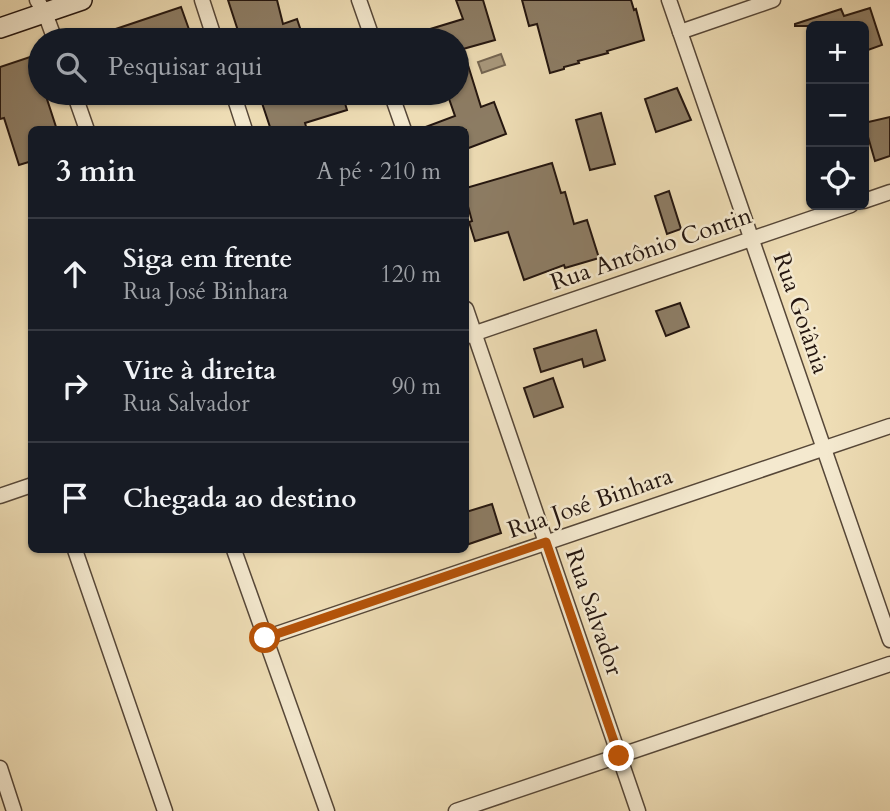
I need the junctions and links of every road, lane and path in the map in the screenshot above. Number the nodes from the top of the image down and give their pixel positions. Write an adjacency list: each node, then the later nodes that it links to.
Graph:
1 (82, 0): 6 (main road)
2 (202, 0): 9 (street)
3 (359, 0): 10 (street)
4 (670, 0): 11 (street, Rua Goiânia)
5 (774, 0): 11 (street)
6 (41, 6): 7 (main road); 8 (street)
7 (0, 28)
8 (50, 28)
9 (211, 28)
10 (369, 28)
11 (680, 32): 21 (street, Rua Goiânia)
12 (78, 105): 15 (street)
13 (237, 105): 16 (street)
14 (395, 105): 17 (street)
15 (86, 126)
16 (244, 126)
17 (403, 126)
18 (890, 192): 19 (street)
19 (869, 199)
20 (836, 210): 21 (street, Rua Antônio Contin)
21 (752, 239): 22 (street, Rua Antônio Contin); 24 (street, Rua Goiânia)
22 (470, 335): 27 (street, Rua Salvador)
23 (890, 426): 24 (street, Rua José Binhara)
24 (824, 448): 27 (street, Rua José Binhara); 31 (street, Rua Goiânia)
25 (28, 486): 26 (street)
26 (0, 496)
27 (546, 542): 30 (street, Rua José Binhara); 33 (street, Rua Salvador)
28 (76, 553): 36 (street)
29 (235, 553): 30 (street)
30 (265, 638): 37 (street)
31 (890, 640)
32 (890, 664): 33 (street)
33 (619, 756): 38 (street); 39 (street, Rua Salvador)
34 (0, 768): 35 (street)
35 (15, 811)
36 (165, 811)
37 (327, 811)
38 (456, 811)
39 (638, 811)

